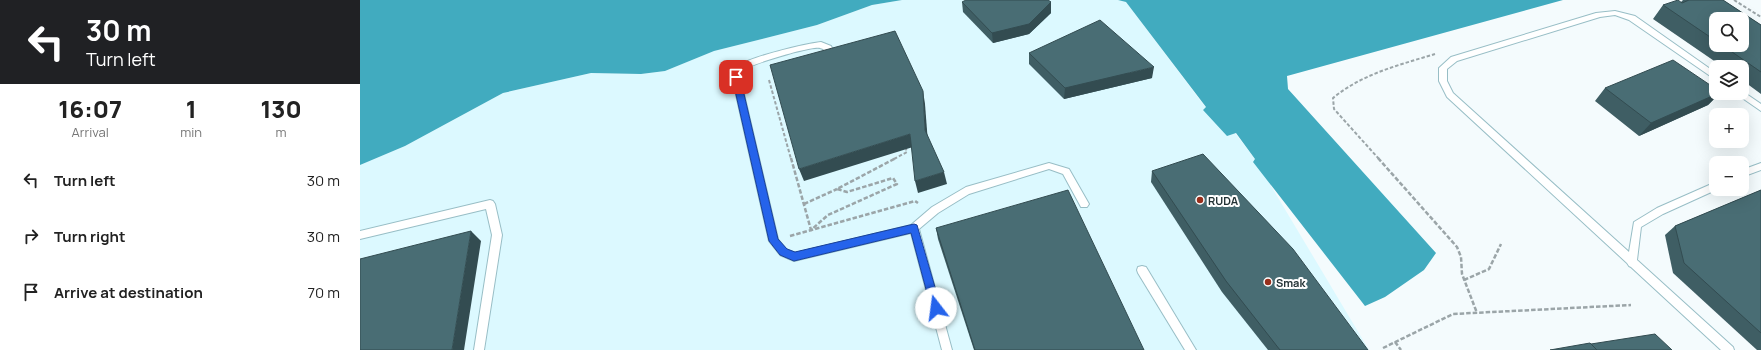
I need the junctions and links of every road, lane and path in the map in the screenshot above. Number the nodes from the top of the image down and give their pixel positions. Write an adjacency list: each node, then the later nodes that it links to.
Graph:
1 (1734, 0): 2 (path)
2 (1761, 17)
3 (1441, 52): 24 (path)
4 (835, 61): 20 (lane)
5 (1709, 72): 22 (lane)
6 (769, 80): 14 (path)
7 (1749, 100): 8 (lane)
8 (1761, 108)
9 (906, 149): 12 (path)
10 (1761, 166): 11 (lane)
11 (1749, 171)
12 (837, 189): 14 (path); 18 (path)
13 (1709, 189): 22 (lane)
14 (804, 204): 18 (path)
15 (1084, 204): 16 (lane)
16 (935, 210): 17 (lane); 18 (path)
17 (914, 228): 20 (lane); 30 (lane)
18 (812, 230): 20 (path)
19 (360, 235): 29 (lane)
20 (774, 241)
21 (1501, 244): 24 (path)
22 (1632, 263): 33 (lane)
23 (1142, 270): 31 (lane)
24 (1464, 280): 26 (path)
25 (1631, 305): 26 (path)
26 (1477, 313): 27 (path)
27 (1395, 342): 28 (path); 32 (path)
28 (1383, 348)
29 (479, 350)
30 (947, 350)
31 (1191, 350)
32 (1401, 350)
33 (1729, 350)

